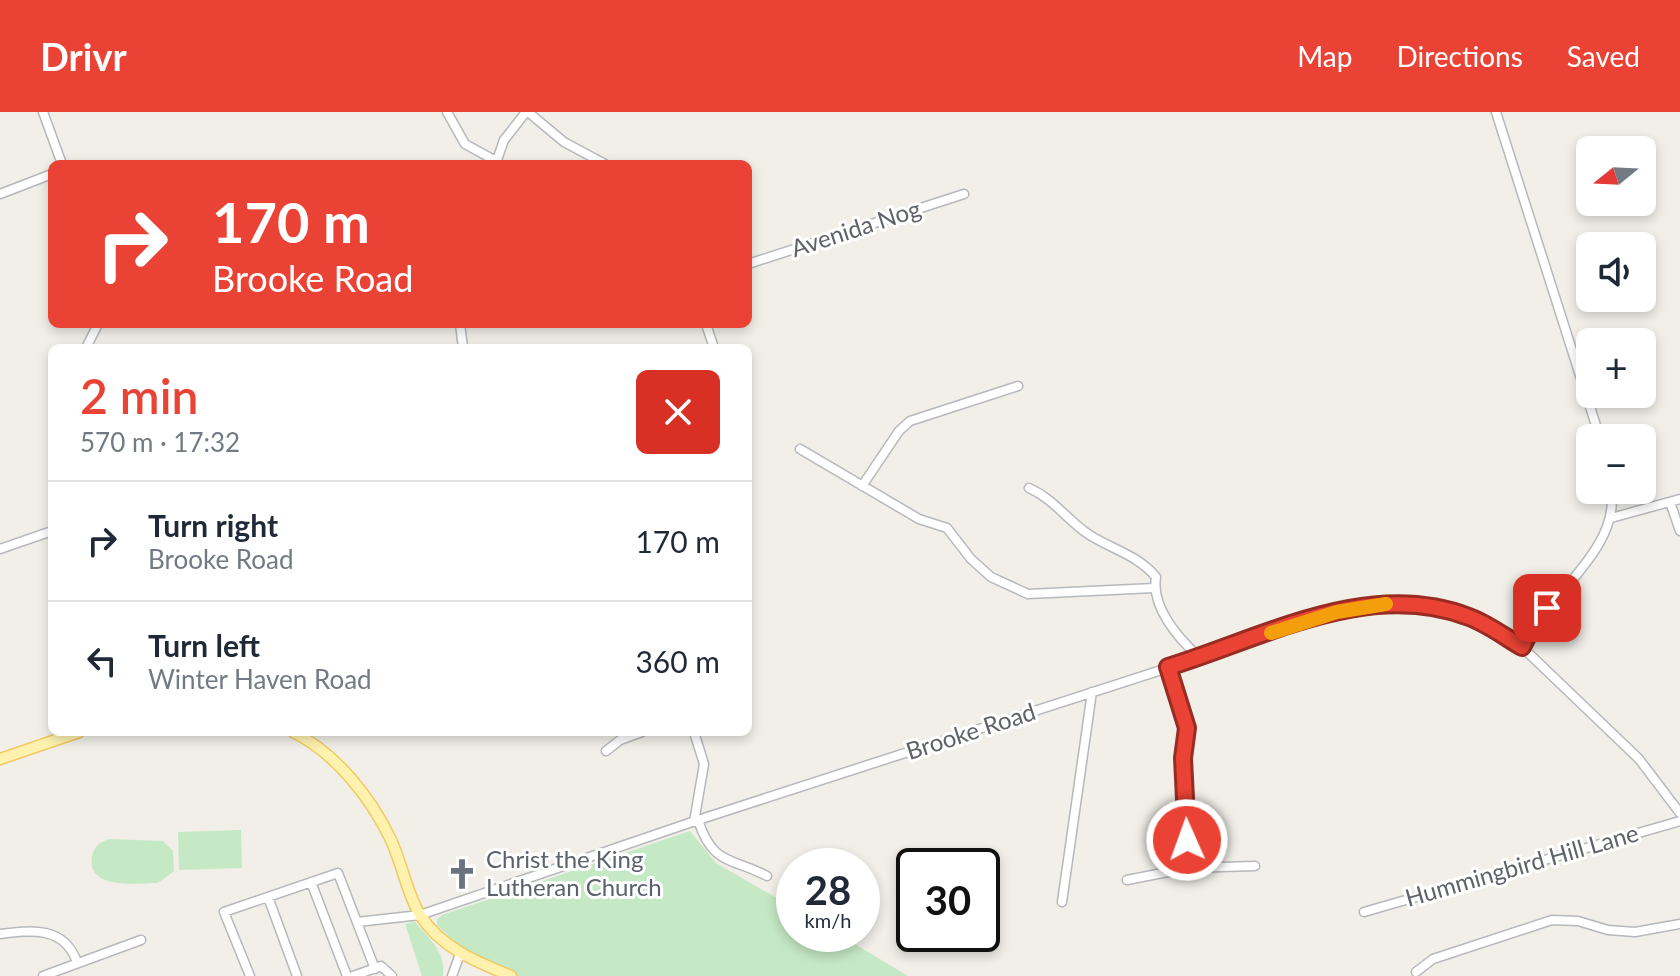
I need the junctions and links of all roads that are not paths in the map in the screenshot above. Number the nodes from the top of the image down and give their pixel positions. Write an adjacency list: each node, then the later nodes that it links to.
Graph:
1 (43, 112): 5 (street)
2 (447, 112): 6 (street)
3 (527, 112): 7 (street); 8 (street)
4 (1496, 112): 14 (street)
5 (61, 160)
6 (493, 160)
7 (497, 160)
8 (598, 160)
9 (48, 176): 10 (street)
10 (0, 194)
11 (964, 194): 12 (street, Avenida Nog)
12 (752, 263)
13 (1018, 386): 16 (street)
14 (1596, 424)
15 (800, 449): 16 (street)
16 (862, 486): 25 (street)
17 (1029, 488): 25 (street)
18 (1680, 499): 19 (street)
19 (1670, 502): 21 (street); 22 (street)
20 (1611, 504): 21 (street)
21 (1611, 518): 26 (street)
22 (1680, 531)
23 (48, 532): 24 (street)
24 (0, 549)
25 (1154, 588): 27 (street)
26 (1522, 647): 27 (street, Brooke Road); 36 (street, Brooke Road)
27 (1199, 657): 28 (street, Brooke Road)
28 (1168, 667): 29 (street, Brooke Road); 40 (street)
29 (1092, 692): 37 (street, Brooke Road); 45 (street)
30 (67, 736): 35 (main road)
31 (298, 736): 47 (main road)
32 (631, 736): 34 (street)
33 (695, 736): 37 (street)
34 (606, 751)
35 (0, 759)
36 (1680, 813)
37 (696, 821): 41 (street); 47 (street, Brooke Road)
38 (1680, 821): 46 (street, Hummingbird Hill Lane)
39 (1255, 866): 40 (street)
40 (1188, 868): 42 (street)
41 (767, 876)
42 (1127, 880)
43 (311, 882): 44 (street); 48 (street); 59 (street)
44 (268, 897): 57 (street); 58 (street)
45 (1062, 902)
46 (1364, 912)
47 (420, 915): 48 (street, Brooke Road); 52 (main road)
48 (357, 922): 54 (street)
49 (1680, 924): 55 (street)
50 (0, 934): 53 (street)
51 (141, 940): 53 (street)
52 (460, 954): 61 (street); 62 (main road)
53 (77, 962): 56 (street)
54 (375, 969): 59 (street); 60 (street)
55 (1416, 972)
56 (43, 976)
57 (250, 976)
58 (297, 976)
59 (350, 976)
60 (392, 976)
61 (452, 976)
62 (511, 976)

